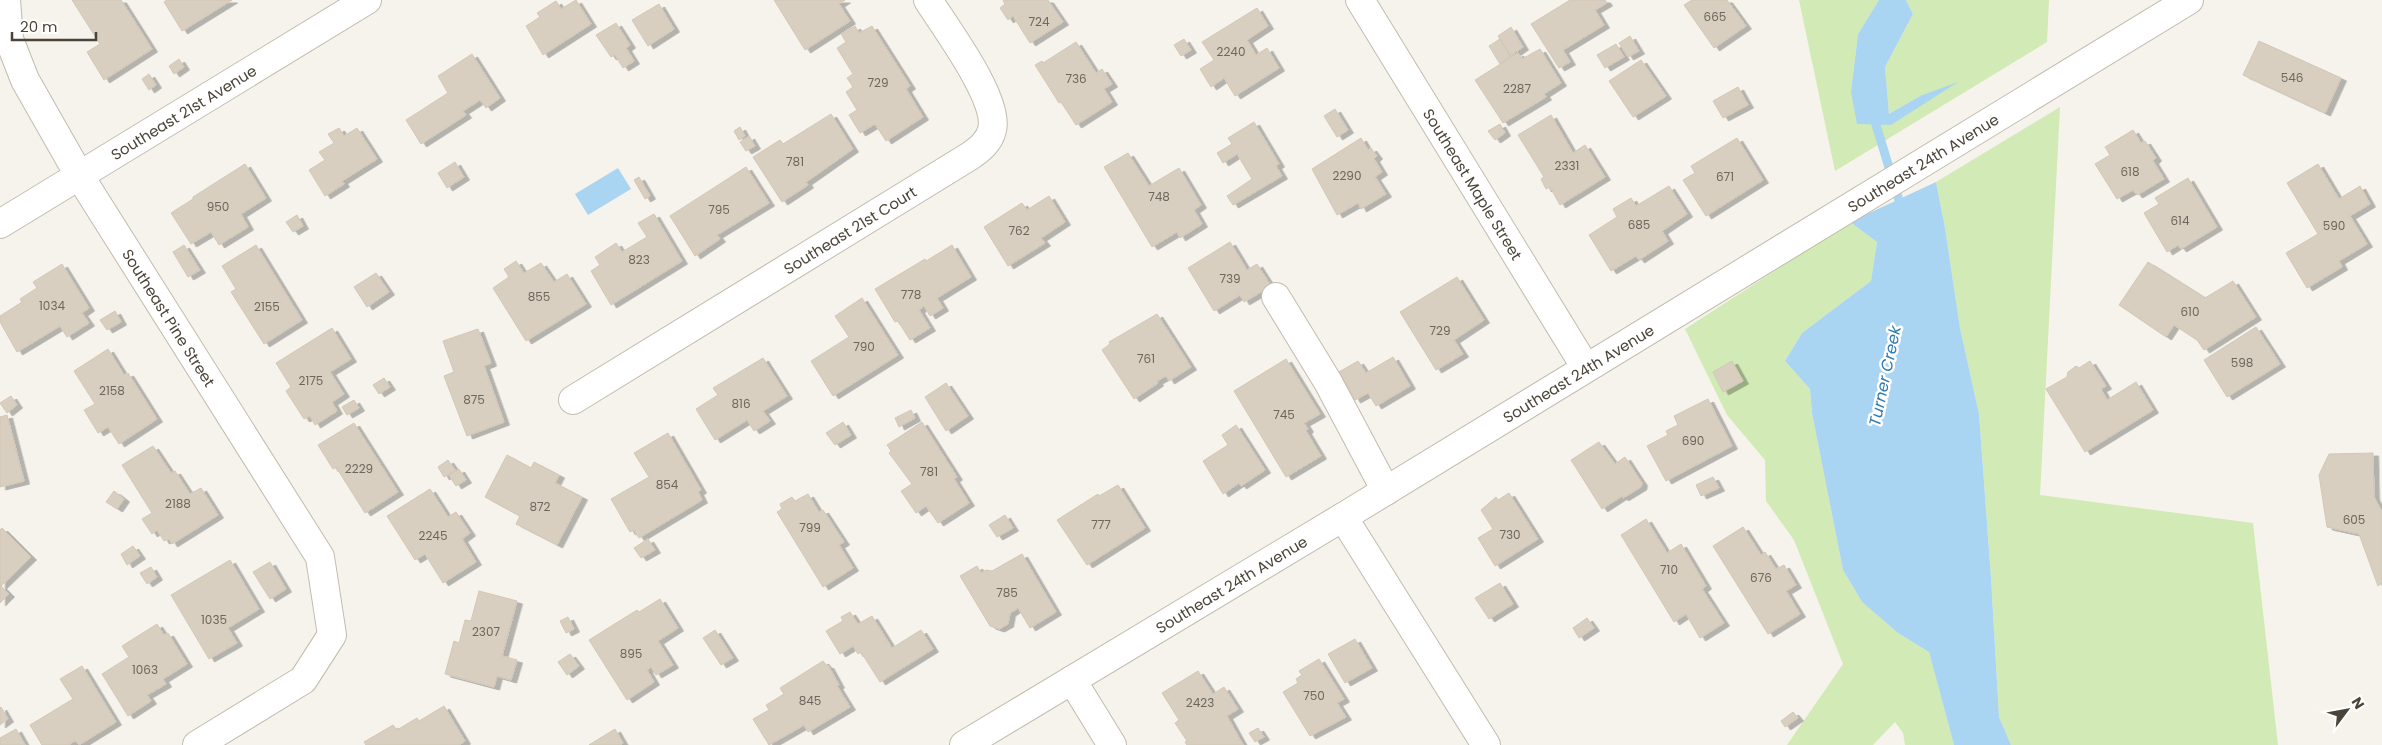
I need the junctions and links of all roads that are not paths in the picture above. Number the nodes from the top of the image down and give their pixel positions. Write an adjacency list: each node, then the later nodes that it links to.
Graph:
1 (6, 0): 6 (street, Southeast Pine Street)
2 (367, 0): 6 (street, Southeast 21st Avenue)
3 (928, 0): 10 (street, Southeast 21st Court)
4 (1360, 0): 9 (street, Southeast Maple Street)
5 (2189, 0): 9 (street, Southeast 24th Avenue)
6 (79, 175): 7 (street, Southeast 21st Avenue); 14 (street, Southeast Pine Street)
7 (0, 224)
8 (1276, 297): 11 (street)
9 (1586, 368): 11 (street, Southeast 24th Avenue)
10 (573, 400)
11 (1386, 491): 12 (street, Southeast 24th Avenue)
12 (1343, 517): 13 (street, Southeast 24th Avenue); 17 (street)
13 (1072, 680): 15 (street, Southeast 24th Avenue); 16 (street)
14 (197, 745)
15 (964, 745)
16 (1112, 745)
17 (1486, 745)

